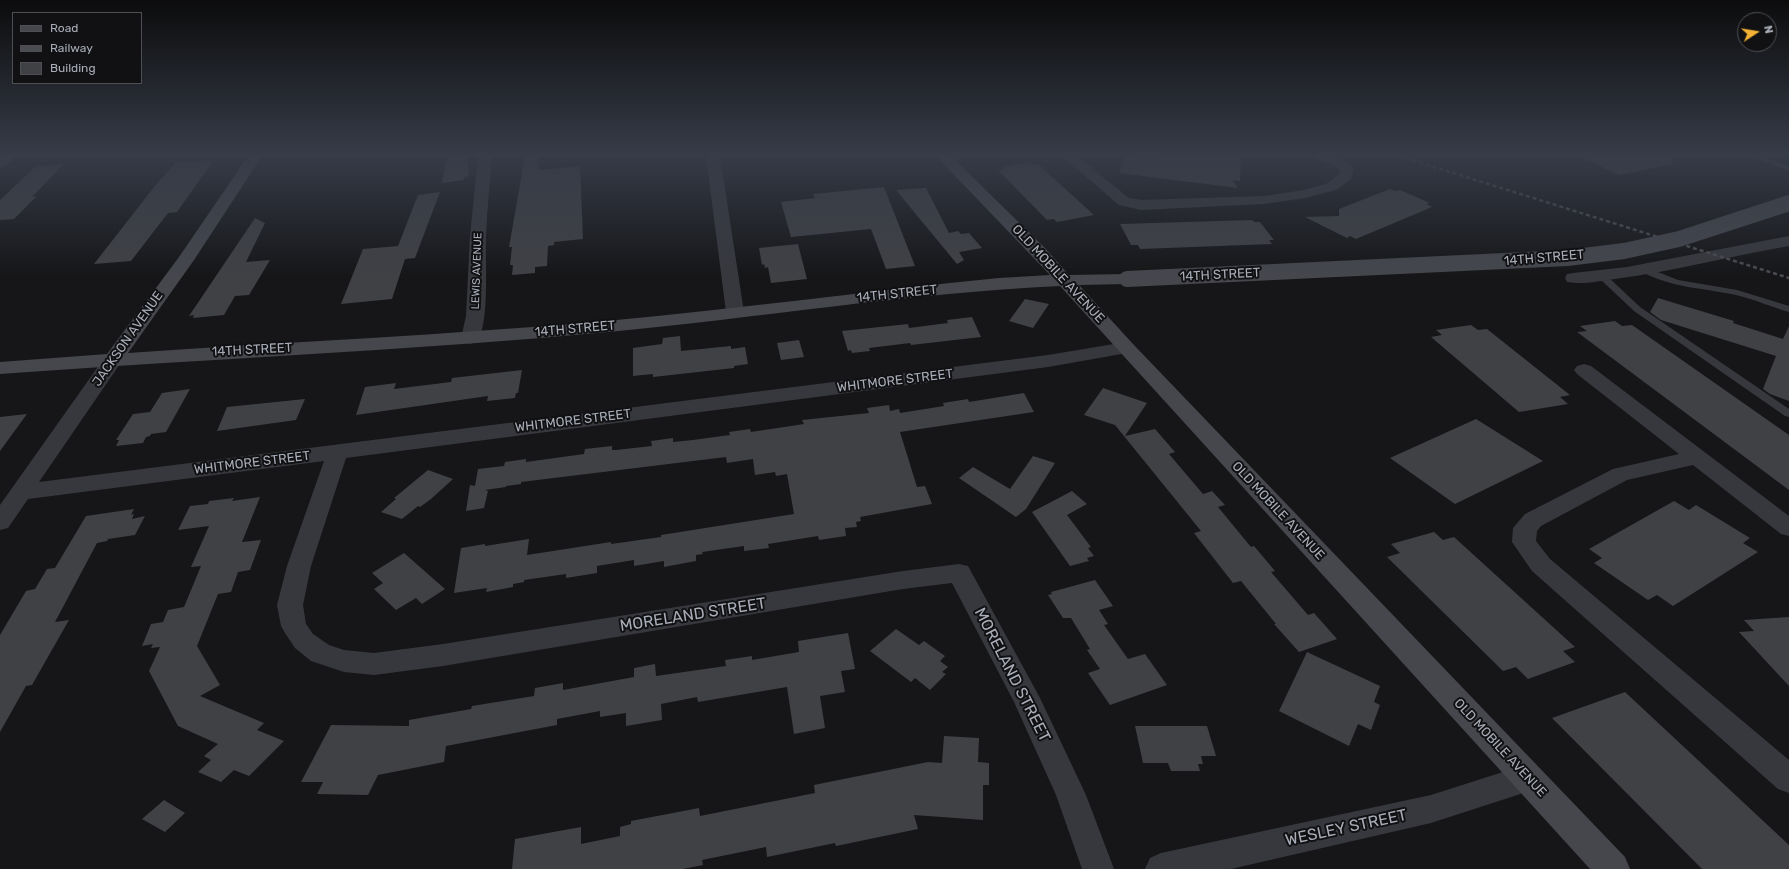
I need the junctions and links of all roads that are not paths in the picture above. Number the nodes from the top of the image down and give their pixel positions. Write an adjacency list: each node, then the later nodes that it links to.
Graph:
1 (228, 197): 17 (street, JACKSON AVENUE)
2 (481, 197): 15 (street, LEWIS AVENUE)
3 (719, 197): 14 (street)
4 (986, 197): 12 (street, OLD MOBILE AVENUE)
5 (1117, 197): 6 (street)
6 (1288, 197)
7 (1789, 203): 12 (street, 14TH STREET, bridge)
8 (1789, 241): 9 (street)
9 (1645, 270): 10 (street); 13 (lane)
10 (1603, 277): 11 (street); 20 (lane)
11 (1573, 278)
12 (1064, 280): 14 (street, 14TH STREET); 16 (street, OLD MOBILE AVENUE)
13 (1789, 309)
14 (735, 312): 15 (street, 14TH STREET)
15 (470, 338): 17 (street, 14TH STREET)
16 (1126, 348): 21 (street, WHITMORE STREET); 26 (street, OLD MOBILE AVENUE)
17 (114, 358): 18 (street, 14TH STREET); 23 (street, JACKSON AVENUE)
18 (0, 368)
19 (1584, 370): 22 (street)
20 (1789, 414)
21 (337, 452): 23 (street, WHITMORE STREET); 28 (street, MORELAND STREET)
22 (1698, 457): 25 (street); 27 (street)
23 (21, 492): 24 (street, JACKSON AVENUE)
24 (0, 522)
25 (1789, 528)
26 (1528, 778): 29 (street, WESLEY STREET); 30 (street, OLD MOBILE AVENUE)
27 (1789, 779)
28 (1098, 869)
29 (1161, 869)
30 (1613, 869)

